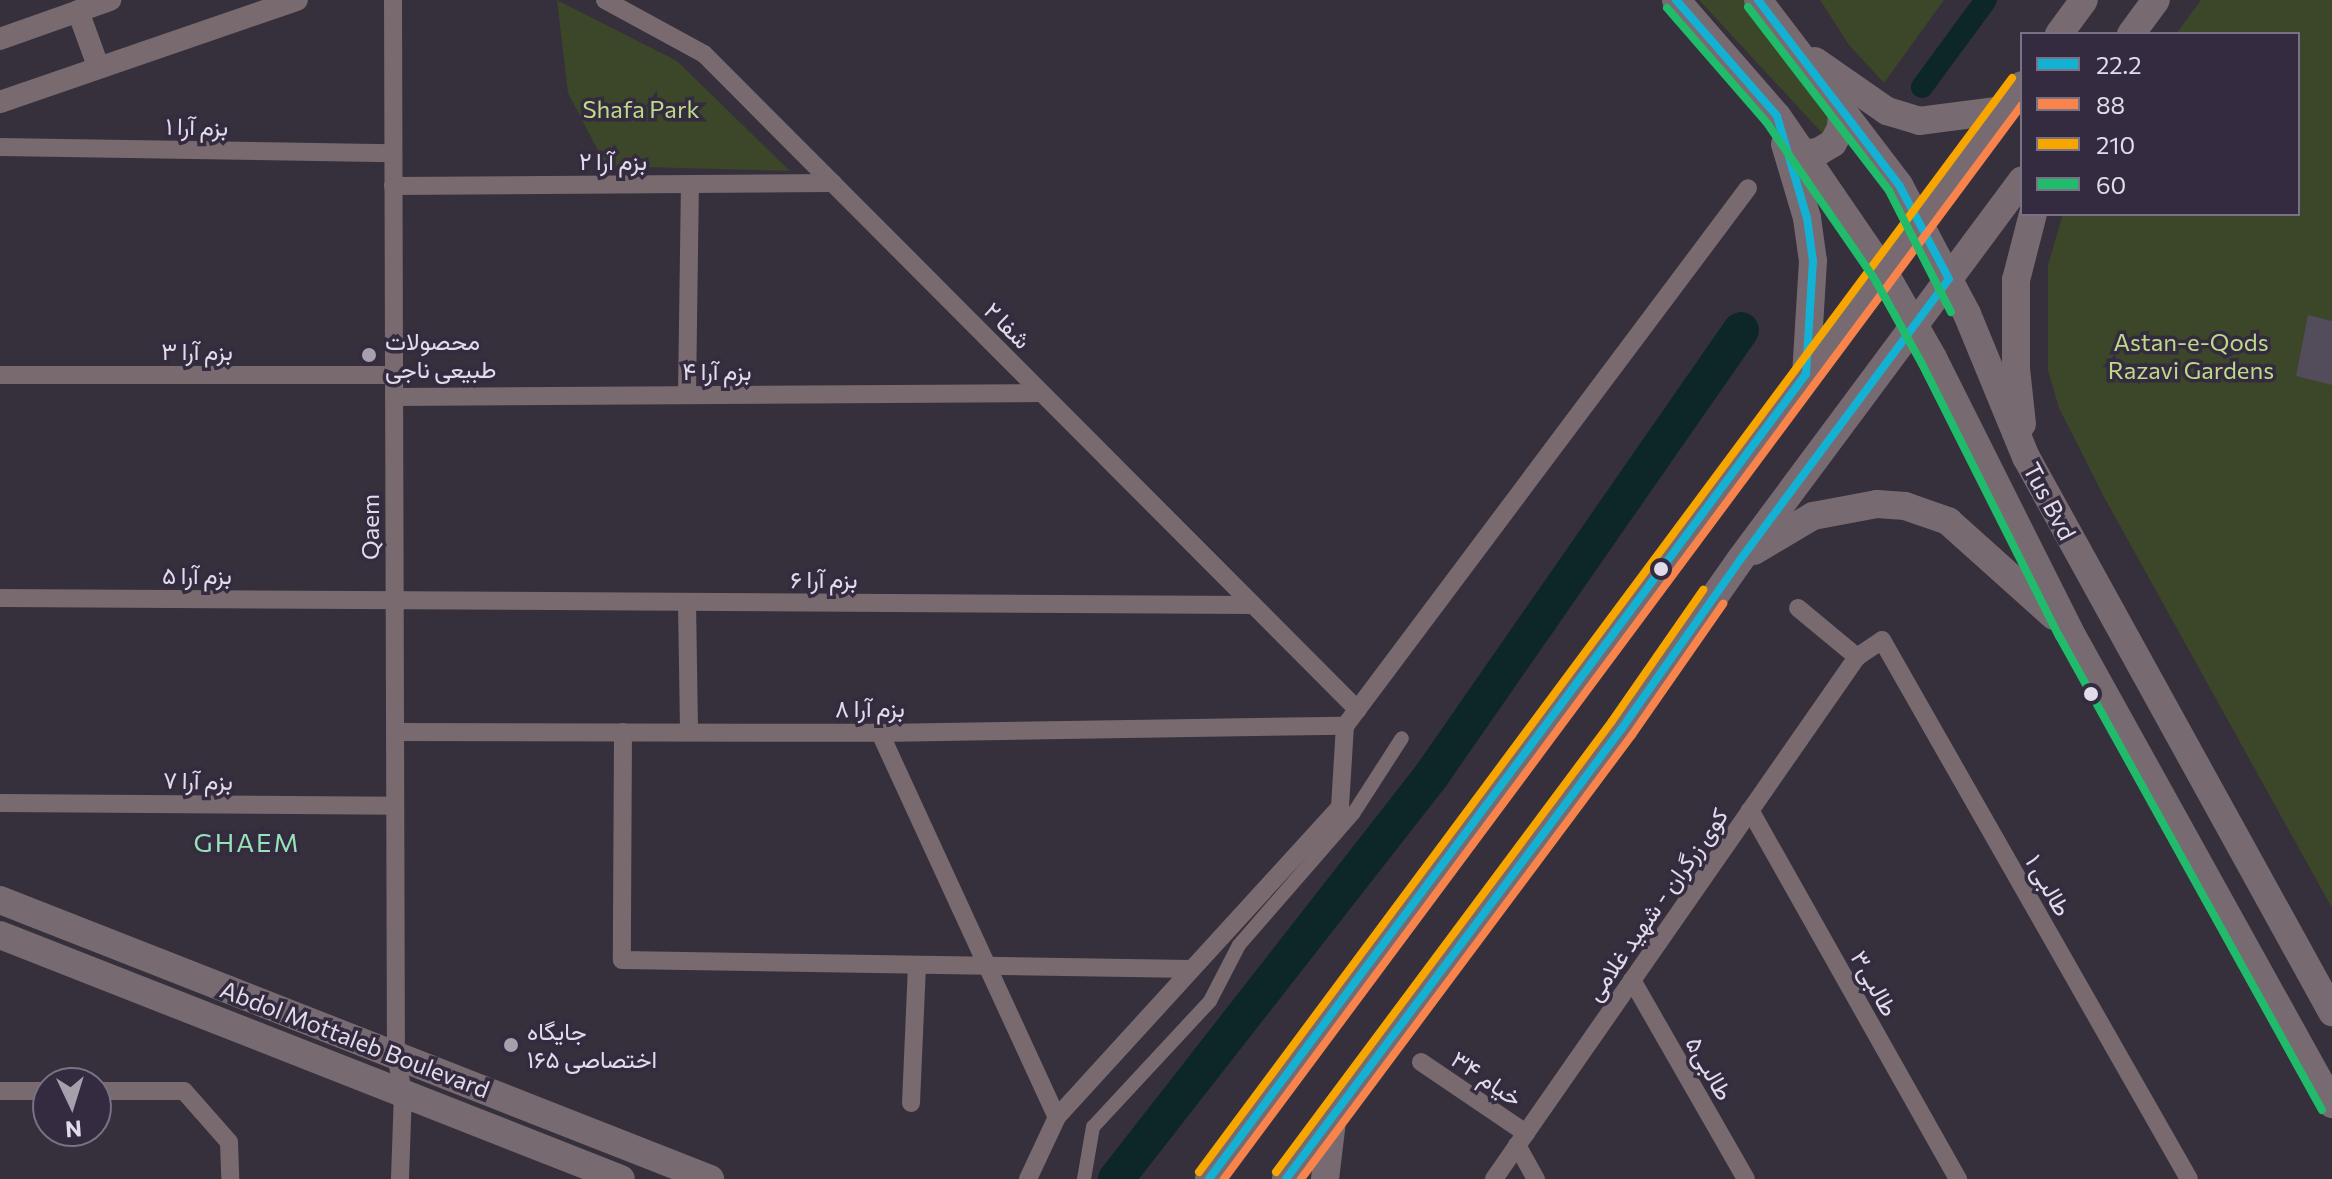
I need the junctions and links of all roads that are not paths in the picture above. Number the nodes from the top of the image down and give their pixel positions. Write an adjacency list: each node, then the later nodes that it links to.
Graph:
1 (110, 0): 9 (street)
2 (297, 0): 14 (street)
3 (393, 0): 21 (street, Qaem)
4 (605, 0): 23 (street, شفا ۲)
5 (1676, 0): 19 (main road, Tus Bvd)
6 (1758, 0): 13 (main road, Tus Bvd)
7 (2084, 0): 10 (main road)
8 (2156, 0): 11 (main road)
9 (78, 11): 12 (street); 14 (street)
10 (2060, 32)
11 (2132, 32)
12 (0, 39)
13 (1788, 43): 17 (main road); 18 (main road, Tus Bvd)
14 (98, 66): 16 (street)
15 (2020, 88): 17 (main road)
16 (0, 102)
17 (2004, 110): 29 (main road)
18 (1842, 111): 22 (main road); 29 (main road, Tus Bvd)
19 (1777, 116): 22 (main road, Tus Bvd); 33 (main road)
20 (0, 147): 21 (street, بزم آرا ۱)
21 (393, 153): 26 (street, Qaem)
22 (1801, 154): 30 (main road, Tus Bvd)
23 (833, 183): 25 (street, بزم آرا ۲); 36 (street, شفا ۲)
24 (2020, 183): 31 (main road)
25 (690, 184): 26 (street, بزم آرا ۲); 37 (street)
26 (393, 186): 35 (street, Qaem)
27 (1748, 188): 48 (street)
28 (2032, 216): 39 (main road)
29 (1921, 224): 30 (main road); 31 (main road, Tus Bvd)
30 (1884, 272): 32 (main road, Tus Bvd); 33 (main road)
31 (1949, 279): 32 (main road); 39 (main road, Tus Bvd)
32 (1916, 325): 40 (main road); 46 (main road, Tus Bvd)
33 (1806, 374): 82 (main road)
34 (0, 375): 35 (street, بزم آرا ۳)
35 (394, 375): 38 (street, Qaem)
36 (1041, 393): 37 (street, بزم آرا ۴); 44 (street, شفا ۲)
37 (687, 395): 38 (street, بزم آرا ۴)
38 (394, 397): 42 (street, Qaem)
39 (2026, 457): 64 (main road, Tus Bvd)
40 (1740, 560): 46 (main road); 74 (main road)
41 (0, 598): 42 (street, بزم آرا ۵)
42 (394, 600): 43 (street, بزم آرا ۶); 50 (street, Qaem)
43 (687, 602): 44 (street, بزم آرا ۶); 52 (street)
44 (1253, 605): 48 (street, شفا ۲)
45 (1798, 608): 47 (street)
46 (2069, 630): 72 (main road, Tus Bvd)
47 (1857, 657): 57 (street, کوی زرگران - شهید غلامی); 89 (street, طالبی ۱)
48 (1358, 710): 49 (street)
49 (1345, 726): 53 (street, بزم آرا ۸); 62 (street)
50 (395, 732): 51 (street, بزم آرا ۸); 56 (street, Qaem)
51 (623, 732): 52 (street, بزم آرا ۸); 60 (street)
52 (689, 732): 53 (street, بزم آرا ۸)
53 (880, 733): 61 (street)
54 (1402, 738): 81 (street)
55 (0, 803): 56 (street, بزم آرا ۷)
56 (395, 806): 65 (street, Qaem)
57 (1750, 810): 63 (street, کوی زرگران - شهید غلامی); 88 (street, طالبی۳)
58 (0, 900): 65 (main road, Abdol Mottaleb Boulevard)
59 (0, 935): 70 (main road, Abdol Mottaleb Boulevard)
60 (917, 965): 61 (street); 71 (street)
61 (987, 966): 62 (street); 73 (street)
62 (1192, 969): 73 (street)
63 (1632, 980): 75 (street, کوی زرگران - شهید غلامی); 87 (street, طالبی۵)
64 (2332, 1012)
65 (396, 1054): 70 (street, Qaem); 79 (main road, Abdol Mottaleb Boulevard)
66 (1421, 1062): 75 (street, خیام ۳۴)
67 (0, 1091): 68 (street)
68 (32, 1091)
69 (112, 1091): 76 (street)
70 (403, 1092): 77 (street, Qaem); 78 (main road, Abdol Mottaleb Boulevard)
71 (911, 1103)
72 (2332, 1104)
73 (1057, 1117): 80 (street)
74 (1332, 1121): 83 (main road); 84 (main road)
75 (1522, 1139): 85 (street, کوی زرگران - شهید غلامی); 86 (street)
76 (230, 1179)
77 (400, 1179)
78 (621, 1179)
79 (710, 1179)
80 (1028, 1179)
81 (1084, 1179)
82 (1209, 1179)
83 (1286, 1179)
84 (1325, 1179)
85 (1494, 1179)
86 (1536, 1179)
87 (1746, 1179)
88 (1958, 1179)
89 (2189, 1179)

